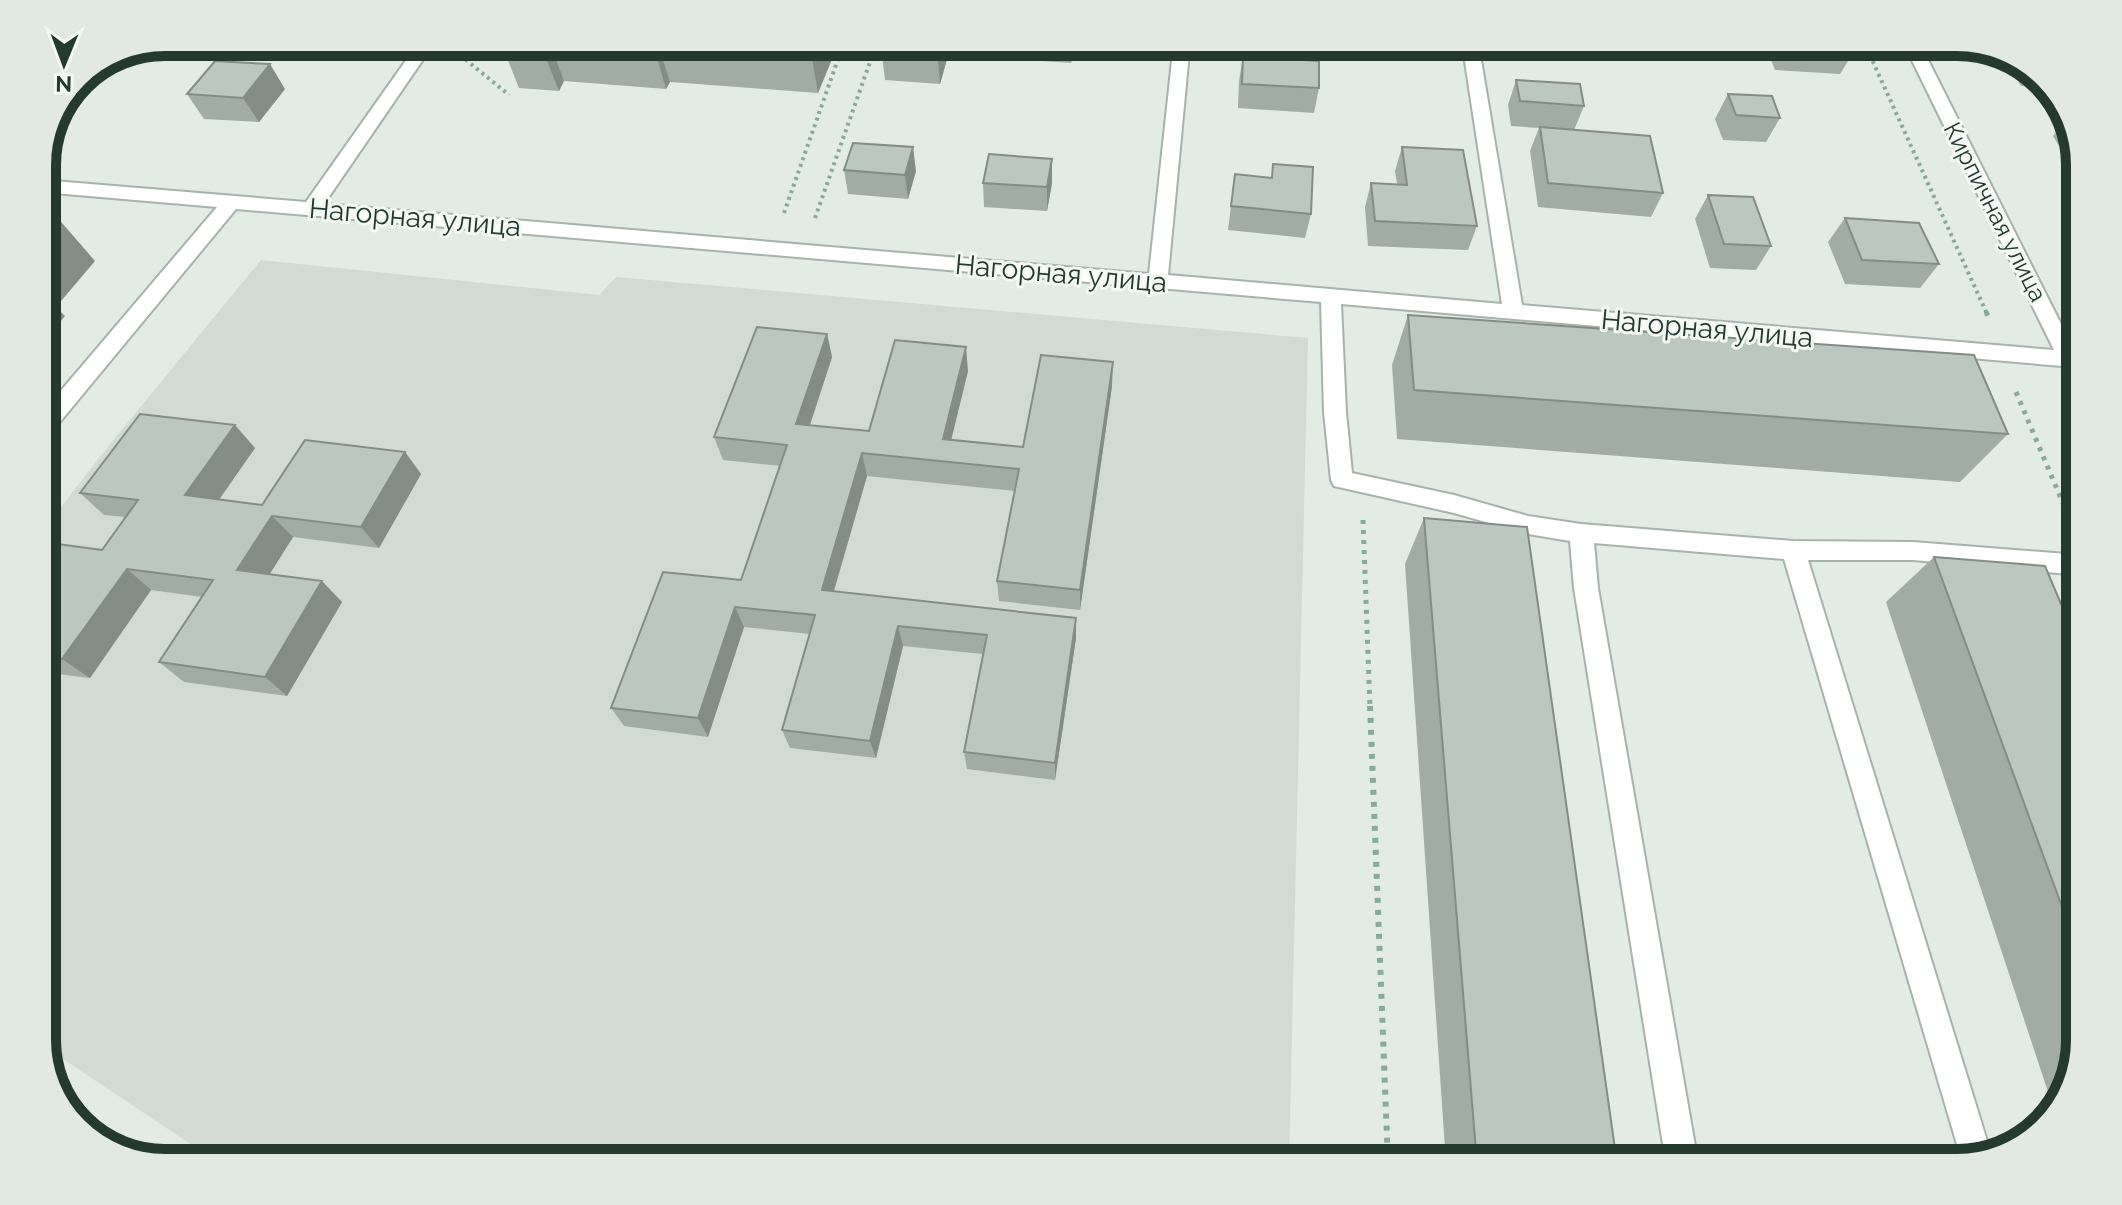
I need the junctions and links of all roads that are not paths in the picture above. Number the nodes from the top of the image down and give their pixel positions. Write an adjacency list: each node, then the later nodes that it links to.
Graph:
1 (417, 56): 7 (street)
2 (1181, 56): 8 (street)
3 (1472, 56): 10 (street)
4 (1918, 56): 11 (street, Кирпичная улица)
5 (56, 187): 6 (street, Нагорная улица)
6 (231, 202): 7 (street, Нагорная улица); 13 (street)
7 (312, 208): 8 (street, Нагорная улица)
8 (1158, 281): 9 (street, Нагорная улица)
9 (1331, 296): 10 (street, Нагорная улица); 14 (street)
10 (1513, 312): 12 (street, Нагорная улица)
11 (2066, 344)
12 (2066, 359)
13 (56, 411)
14 (1581, 533): 15 (street); 18 (street)
15 (1793, 550): 16 (street); 17 (street)
16 (2066, 564)
17 (1974, 1147)
18 (1679, 1149)

